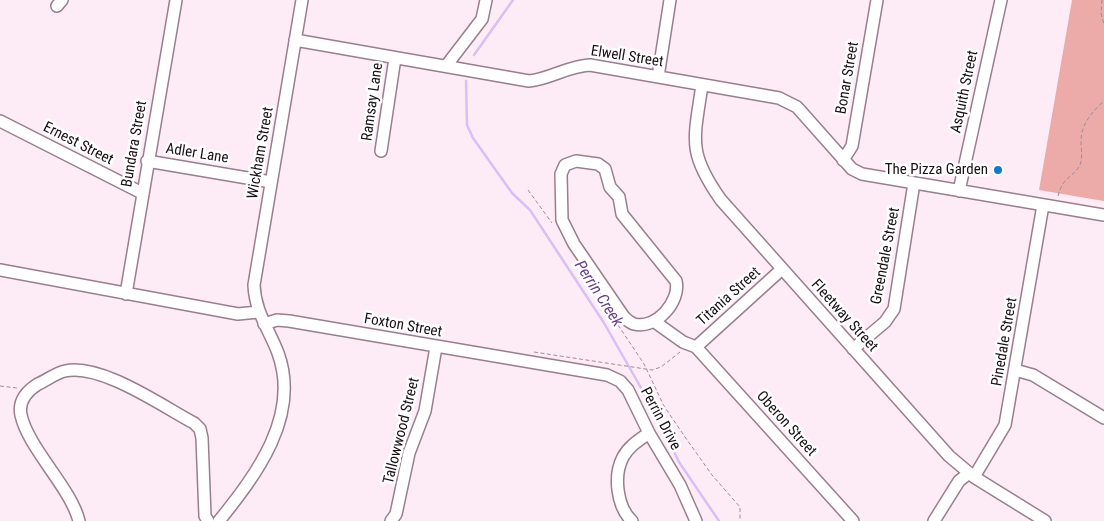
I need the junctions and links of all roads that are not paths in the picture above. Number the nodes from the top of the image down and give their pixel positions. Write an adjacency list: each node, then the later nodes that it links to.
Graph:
1 (176, 0): 15 (street, Bundara Street)
2 (302, 0): 7 (street, Wickham Street)
3 (486, 0): 9 (street)
4 (670, 0): 10 (street)
5 (876, 0): 14 (street, Bonar Street)
6 (1001, 0): 18 (street, Asquith Street)
7 (295, 40): 8 (street, Elwell Street); 16 (street, Wickham Street)
8 (395, 58): 9 (street, Elwell Street); 13 (street, Ramsay Lane)
9 (446, 66): 10 (street, Elwell Street)
10 (658, 77): 11 (street, Elwell Street)
11 (702, 85): 14 (street, Elwell Street); 22 (street, Fleetway Street)
12 (0, 121): 19 (street, Ernest Street)
13 (381, 151)
14 (844, 160): 17 (street, Elwell Street)
15 (147, 162): 16 (street, Adler Lane); 19 (street, Bundara Street)
16 (271, 182): 25 (street, Wickham Street)
17 (914, 183): 18 (street, Elwell Street); 30 (street, Greendale Street)
18 (959, 191): 20 (street, Elwell Street)
19 (142, 193): 24 (street, Bundara Street)
20 (1048, 205): 21 (street, Elwell Street); 32 (street, Pinedale Street)
21 (1104, 215)
22 (782, 269): 28 (street, Titania Street); 30 (street, Fleetway Street)
23 (0, 270): 24 (street)
24 (126, 294): 25 (street)
25 (258, 312): 27 (street, Wickham Street)
26 (655, 322): 26 (street); 28 (street, Oberon Street)
27 (264, 324): 29 (street, Foxton Street); 39 (street, Wickham Street)
28 (692, 346): 42 (street, Oberon Street)
29 (436, 347): 31 (street, Foxton Street); 40 (street, Tallowwood Street)
30 (853, 349): 35 (street, Fleetway Street)
31 (538, 363): 34 (street, Perrin Drive)
32 (1016, 370): 33 (street); 35 (street, Pinedale Street)
33 (1104, 418)
34 (649, 433): 36 (street); 41 (street, Perrin Drive)
35 (971, 475): 43 (street, Pinedale Street); 44 (street, Fleetway Street)
36 (628, 520)
37 (80, 521): 38 (street)
38 (208, 521)
39 (218, 521)
40 (392, 521)
41 (696, 521)
42 (852, 521)
43 (934, 521)
44 (1045, 521)

